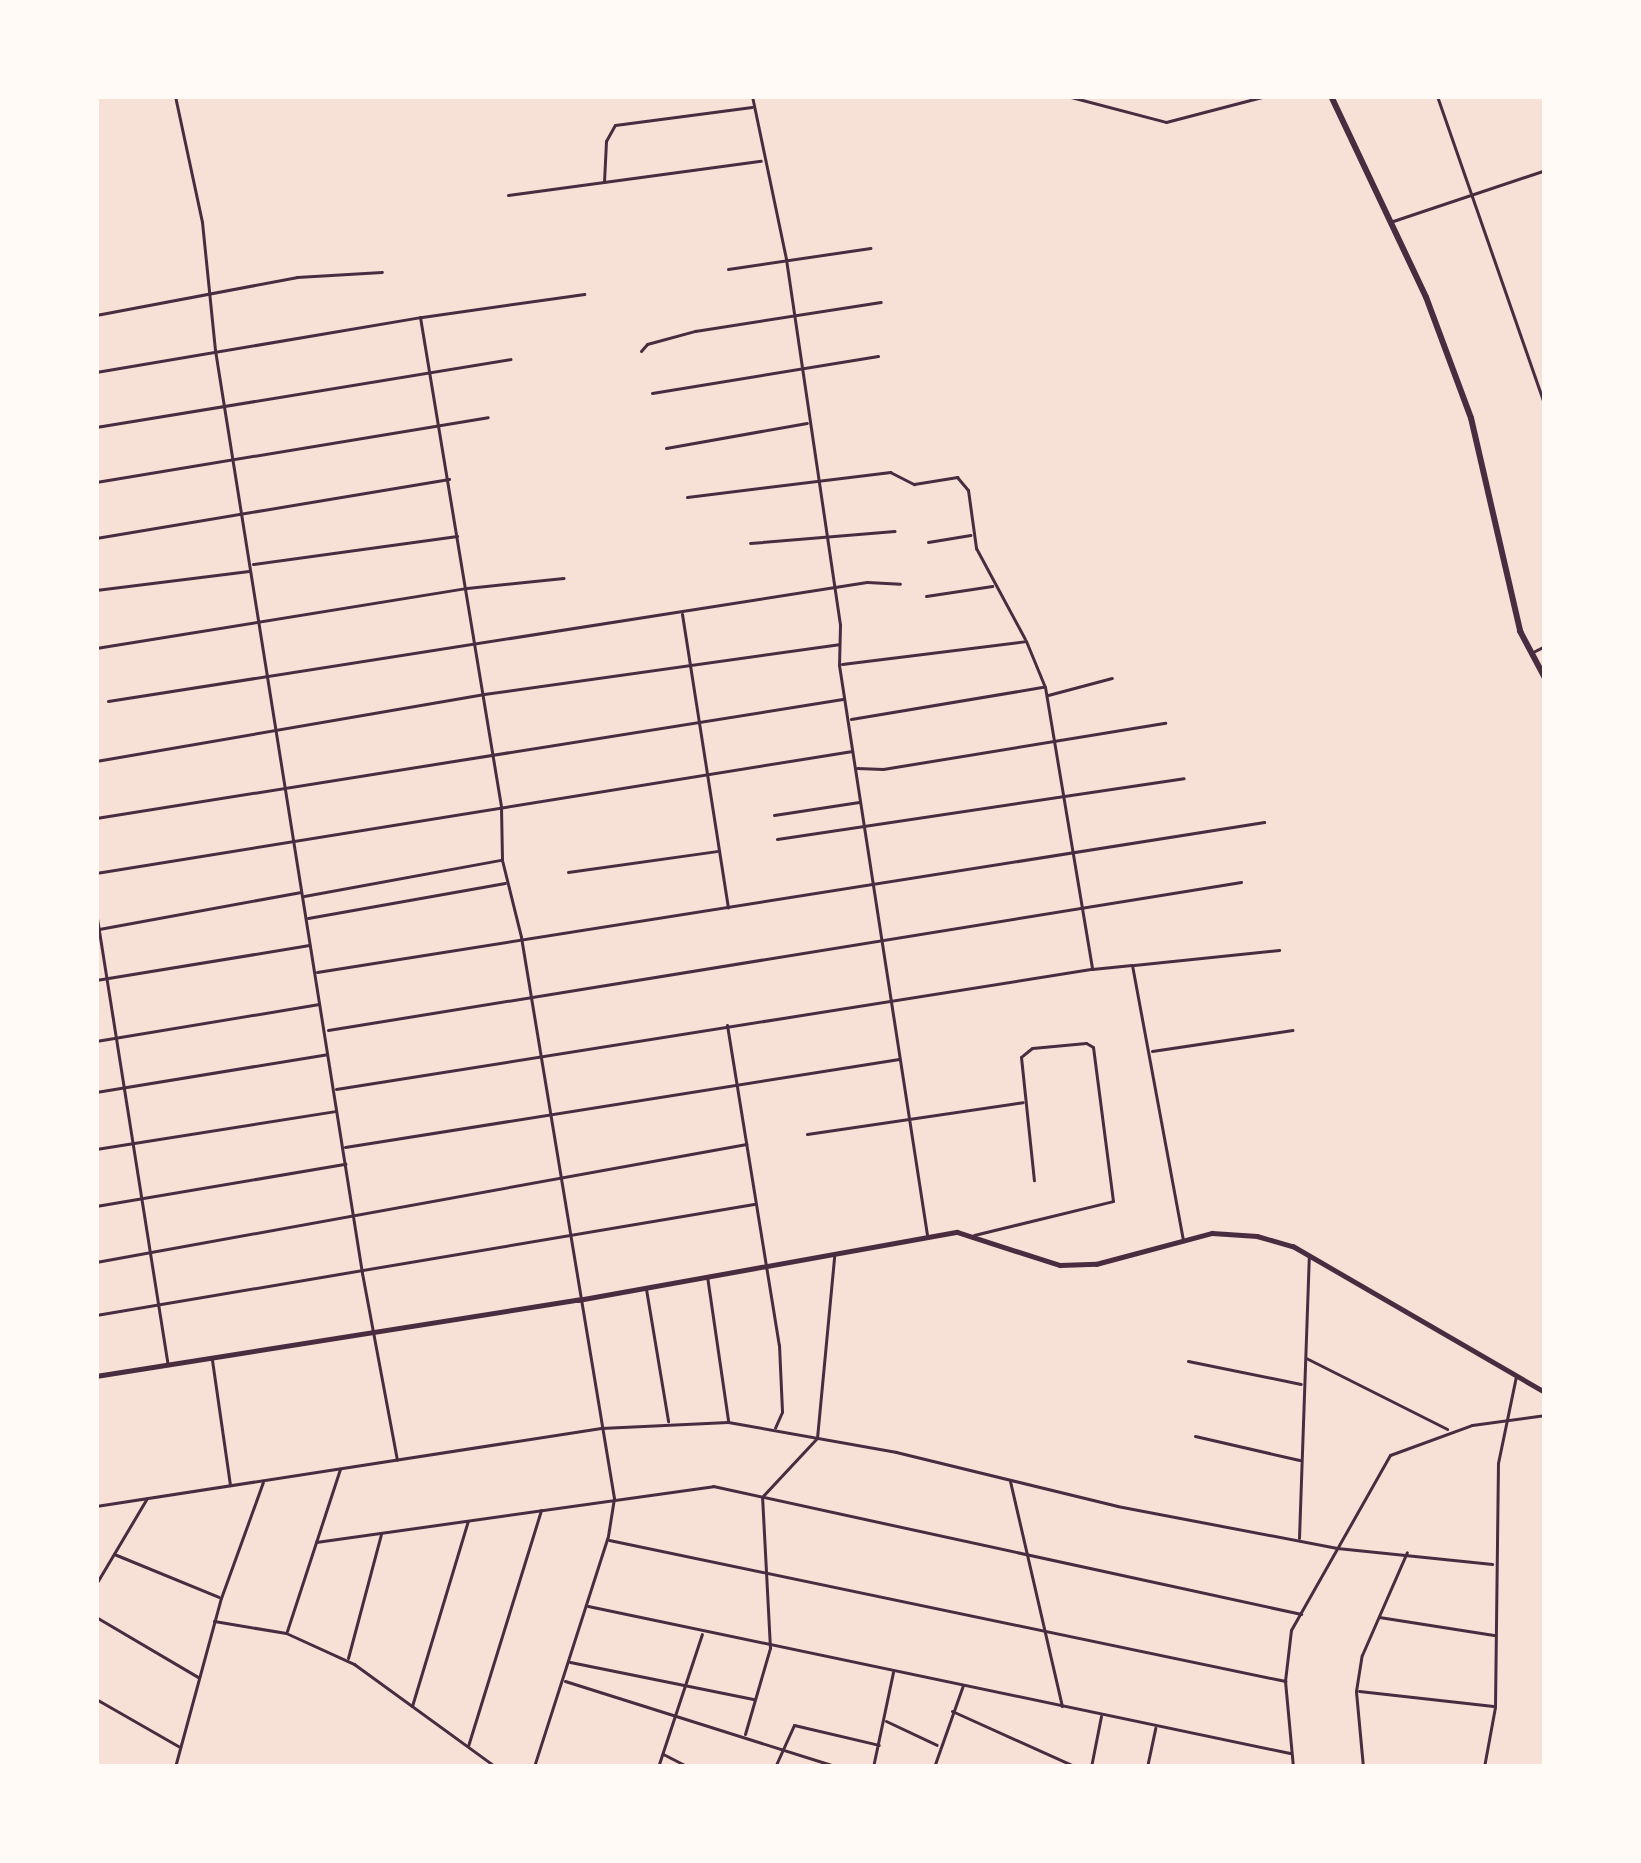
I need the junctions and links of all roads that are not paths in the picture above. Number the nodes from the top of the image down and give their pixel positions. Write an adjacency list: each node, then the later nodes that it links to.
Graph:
1 (176, 96): 19 (street)
2 (752, 96): 7 (street)
3 (1067, 96): 4 (street)
4 (1266, 96)
5 (1331, 96): 13 (highway)
6 (1437, 96): 12 (street)
7 (754, 107): 8 (street); 10 (street)
8 (763, 160): 10 (street); 15 (street)
9 (1545, 170): 12 (street)
10 (604, 182): 11 (street)
11 (508, 195)
12 (1472, 197): 13 (street); 32 (street)
13 (1391, 221): 67 (highway)
14 (870, 248): 15 (street)
15 (786, 259): 16 (street); 21 (street)
16 (728, 269)
17 (382, 272): 19 (street)
18 (584, 294): 23 (street)
19 (207, 296): 22 (street); 24 (street)
20 (881, 302): 21 (street)
21 (793, 314): 25 (street); 28 (street)
22 (96, 315)
23 (420, 317): 24 (street); 30 (street)
24 (215, 350): 29 (street); 33 (street)
25 (641, 351)
26 (878, 356): 28 (street)
27 (510, 359): 30 (street)
28 (801, 370): 31 (street); 35 (street)
29 (96, 372)
30 (433, 374): 33 (street); 36 (street)
31 (652, 393)
32 (1545, 406)
33 (224, 408): 37 (street); 39 (street)
34 (488, 418): 36 (street)
35 (809, 423): 38 (street); 41 (street)
36 (442, 426): 39 (street); 40 (street)
37 (96, 427)
38 (666, 448)
39 (233, 461): 42 (street); 44 (street)
40 (450, 479): 44 (street); 48 (street)
41 (818, 479): 43 (street); 46 (street); 47 (street)
42 (96, 482)
43 (688, 497)
44 (243, 514): 49 (street); 52 (street)
45 (895, 531): 47 (street)
46 (972, 534): 50 (street); 55 (street)
47 (826, 535): 51 (street); 58 (street)
48 (459, 536): 52 (street); 56 (street)
49 (96, 538)
50 (928, 542)
51 (750, 543)
52 (250, 568): 57 (street); 61 (street)
53 (563, 578): 56 (street)
54 (900, 584): 58 (street)
55 (993, 585): 59 (street); 62 (street)
56 (467, 588): 61 (street); 63 (street)
57 (96, 590)
58 (835, 590): 60 (street); 64 (street)
59 (926, 596)
60 (682, 612): 63 (street); 68 (street)
61 (259, 622): 66 (street); 70 (street)
62 (1026, 641): 69 (street); 73 (street)
63 (476, 643): 70 (street); 74 (street)
64 (840, 644): 68 (street); 69 (street)
65 (1545, 646): 67 (street)
66 (96, 648)
67 (1532, 652): 72 (highway)
68 (689, 665): 74 (street); 79 (street)
69 (839, 665): 76 (street)
70 (268, 676): 77 (street); 81 (street)
71 (1112, 678): 75 (street)
72 (1545, 678)
73 (1045, 687): 75 (street); 78 (street)
74 (484, 694): 81 (street); 84 (street)
75 (1046, 696): 82 (street)
76 (844, 699): 78 (street); 79 (street)
77 (108, 701)
78 (848, 719): 83 (street)
79 (699, 722): 84 (street); 87 (street)
80 (1166, 723): 82 (street)
81 (276, 730): 85 (street); 89 (street)
82 (1054, 744): 86 (street); 90 (street)
83 (853, 751): 86 (street); 87 (street)
84 (492, 752): 89 (street); 92 (street)
85 (96, 760)
86 (855, 767): 91 (street)
87 (708, 772): 92 (street); 99 (street)
88 (1183, 778): 90 (street)
89 (285, 787): 94 (street); 97 (street)
90 (1066, 798): 96 (street); 100 (street)
91 (861, 802): 93 (street); 96 (street)
92 (501, 806): 97 (street); 101 (street)
93 (774, 814)
94 (96, 818)
95 (1264, 822): 100 (street)
96 (865, 827): 98 (street); 104 (street)
97 (293, 837): 103 (street); 107 (street)
98 (778, 838)
99 (718, 850): 102 (street); 108 (street)
100 (1075, 853): 104 (street); 109 (street)
101 (502, 860): 106 (street); 107 (street)
102 (568, 872)
103 (96, 873)
104 (872, 882): 108 (street); 114 (street)
105 (1241, 882): 109 (street)
106 (507, 883): 111 (street); 113 (street)
107 (303, 894): 111 (street); 112 (street)
108 (728, 907): 113 (street)
109 (1082, 907): 114 (street); 118 (street)
110 (96, 912): 112 (street)
111 (307, 918): 115 (street)
112 (99, 929): 120 (street)
113 (521, 937): 119 (street); 122 (street)
114 (881, 939): 122 (street); 123 (street)
115 (311, 945): 119 (street); 120 (street)
116 (1279, 950): 117 (street)
117 (1132, 965): 118 (street); 130 (street)
118 (1092, 969): 123 (street)
119 (315, 972): 124 (street)
120 (107, 979): 121 (street); 128 (street)
121 (96, 980)
122 (531, 995): 127 (street); 132 (street)
123 (890, 999): 125 (street); 133 (street)
124 (320, 1003): 127 (street); 128 (street)
125 (728, 1025): 132 (street); 134 (street)
126 (1292, 1030): 130 (street)
127 (326, 1031): 131 (street)
128 (116, 1038): 129 (street); 135 (street)
129 (96, 1041)
130 (1150, 1051): 157 (street)
131 (328, 1054): 135 (street); 136 (street)
132 (541, 1054): 136 (street); 140 (street)
133 (902, 1059): 134 (street); 141 (street)
134 (738, 1082): 140 (street); 144 (street)
135 (124, 1088): 137 (street); 143 (street)
136 (332, 1090): 139 (street)
137 (96, 1092)
138 (1024, 1102): 141 (street); 149 (street); 155 (street)
139 (337, 1111): 143 (street); 145 (street)
140 (551, 1113): 145 (street); 148 (street)
141 (912, 1116): 142 (street); 156 (street)
142 (807, 1134)
143 (132, 1144): 146 (street); 150 (street)
144 (746, 1144): 148 (street); 151 (street)
145 (344, 1148): 147 (street)
146 (96, 1149)
147 (347, 1164): 150 (street); 153 (street)
148 (562, 1174): 153 (street); 154 (street)
149 (1034, 1180)
150 (140, 1198): 152 (street); 158 (street)
151 (754, 1204): 154 (street); 162 (street)
152 (96, 1206)
153 (352, 1213): 158 (street); 163 (street)
154 (567, 1234): 163 (street); 166 (street)
155 (972, 1235): 156 (main road); 157 (main road)
156 (928, 1237): 159 (main road)
157 (1183, 1243): 160 (main road)
158 (149, 1254): 161 (street); 167 (street)
159 (834, 1255): 162 (main road); 186 (street)
160 (1309, 1255): 171 (street); 174 (main road)
161 (96, 1262)
162 (765, 1265): 164 (main road); 183 (street)
163 (362, 1274): 167 (street); 169 (street)
164 (706, 1276): 165 (main road); 180 (street)
165 (646, 1287): 166 (main road); 181 (street)
166 (578, 1300): 169 (main road); 182 (street)
167 (158, 1305): 168 (street); 173 (street)
168 (96, 1315)
169 (374, 1333): 170 (main road); 188 (street)
170 (212, 1358): 173 (main road); 192 (street)
171 (1304, 1358): 176 (street); 184 (street)
172 (1188, 1361): 176 (street)
173 (168, 1365): 175 (main road)
174 (1516, 1375): 177 (main road); 179 (street)
175 (96, 1376)
176 (1302, 1384): 187 (street)
177 (1545, 1392)
178 (1545, 1414): 179 (street)
179 (1506, 1420): 184 (street); 207 (street)
180 (728, 1422): 181 (street); 183 (street)
181 (669, 1423): 182 (street)
182 (601, 1428): 188 (street); 195 (street)
183 (774, 1430): 186 (street)
184 (1451, 1431): 203 (street)
185 (1195, 1436): 187 (street)
186 (817, 1438): 191 (street); 193 (street)
187 (1300, 1461): 201 (street)
188 (398, 1462): 189 (street)
189 (340, 1469): 190 (street); 202 (street)
190 (263, 1480): 192 (street); 210 (street)
191 (1009, 1480): 201 (street); 206 (street)
192 (230, 1485): 194 (street)
193 (762, 1497): 195 (street); 206 (street); 208 (street)
194 (146, 1498): 196 (street); 205 (street)
195 (614, 1498): 197 (street); 200 (street)
196 (96, 1507)
197 (542, 1508): 198 (street); 242 (street)
198 (468, 1520): 199 (street); 232 (street)
199 (382, 1532): 202 (street); 221 (street)
200 (607, 1540): 208 (street); 211 (street)
201 (1299, 1540): 203 (street)
202 (316, 1542): 218 (street)
203 (1337, 1548): 204 (street); 212 (street)
204 (1406, 1552): 207 (street); 213 (street)
205 (114, 1554): 209 (street); 210 (street)
206 (1027, 1556): 212 (street); 216 (street)
207 (1492, 1564): 219 (street)
208 (766, 1571): 216 (street); 220 (street)
209 (96, 1584)
210 (221, 1598): 215 (street)
211 (586, 1605): 217 (street); 222 (street)
212 (1301, 1614): 226 (street)
213 (1375, 1616): 219 (street); 229 (street)
214 (96, 1617): 224 (street)
215 (214, 1621): 218 (street); 224 (street)
216 (1045, 1629): 226 (street); 233 (street)
217 (702, 1632): 220 (street); 228 (street)
218 (286, 1633): 221 (street)
219 (1496, 1635): 234 (street)
220 (770, 1648): 223 (street); 231 (street)
221 (348, 1661): 232 (street)
222 (568, 1661): 225 (street); 228 (street)
223 (894, 1670): 227 (street); 238 (street)
224 (200, 1678): 244 (street)
225 (562, 1680): 237 (street); 248 (street)
226 (1285, 1681): 246 (street)
227 (962, 1685): 233 (street); 235 (street)
228 (687, 1689): 231 (street); 237 (street)
229 (1356, 1691): 234 (street); 250 (street)
230 (96, 1699): 244 (street)
231 (755, 1699): 240 (street)
232 (412, 1706): 242 (street)
233 (1062, 1706): 236 (street)
234 (1495, 1707): 263 (street)
235 (952, 1711): 243 (street); 258 (street)
236 (1101, 1714): 239 (street); 259 (street)
237 (679, 1716): 240 (street); 247 (street)
238 (885, 1720): 241 (street); 243 (street)
239 (1156, 1725): 246 (street); 260 (street)
240 (745, 1733): 245 (street)
241 (879, 1745): 245 (street); 256 (street)
242 (468, 1746): 252 (street)
243 (939, 1746): 257 (street)
244 (180, 1747): 251 (street)
245 (782, 1747): 249 (street); 255 (street)
246 (1290, 1753): 261 (street)
247 (663, 1754): 253 (street); 254 (street)
248 (536, 1766)
249 (834, 1766)
250 (1364, 1766): 262 (street)
251 (175, 1767)
252 (496, 1767)
253 (658, 1767)
254 (688, 1767)
255 (775, 1767)
256 (873, 1767)
257 (934, 1767)
258 (1076, 1767)
259 (1091, 1767)
260 (1148, 1767)
261 (1293, 1767)
262 (1388, 1767)
263 (1484, 1767)

